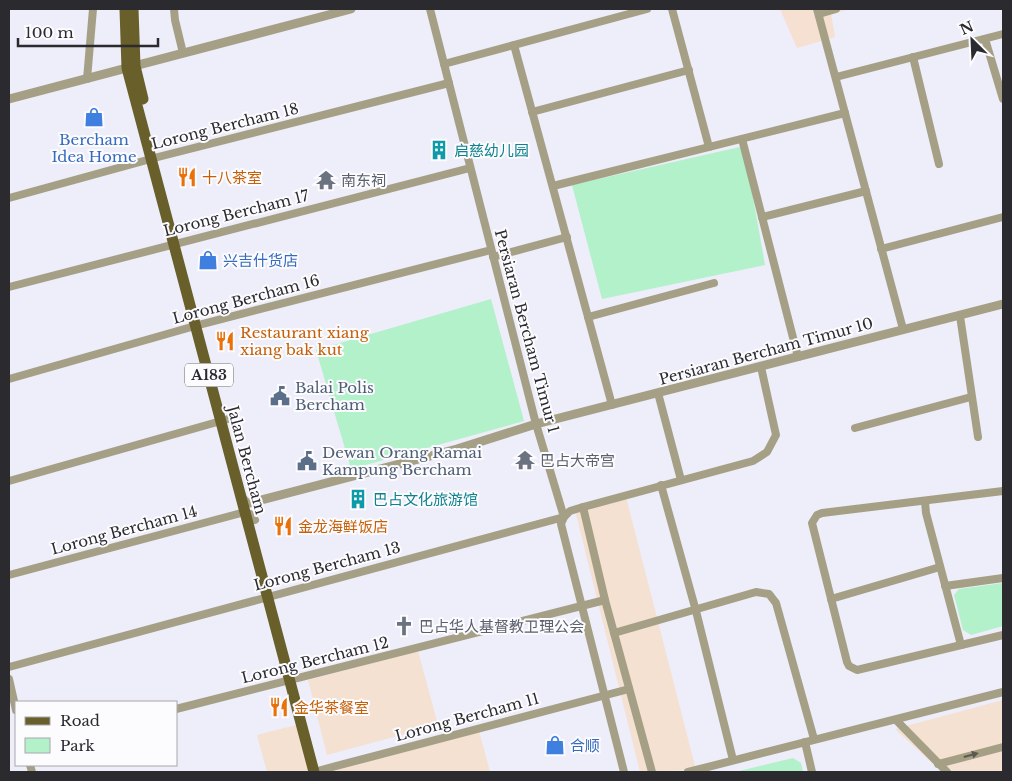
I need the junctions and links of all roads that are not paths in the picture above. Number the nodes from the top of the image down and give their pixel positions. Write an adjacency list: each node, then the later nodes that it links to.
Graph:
1 (93, 9): 20 (street)
2 (125, 9): 17 (main road, Jalan Bercham / A183)
3 (133, 9): 17 (main road, Jalan Bercham / A183)
4 (174, 9): 14 (street)
5 (351, 9): 14 (street)
6 (430, 9): 16 (street, Persiaran Bercham Timur 1)
7 (647, 9): 13 (street)
8 (672, 9): 18 (street)
9 (836, 9): 10 (street)
10 (818, 11): 19 (street)
11 (1003, 34): 12 (street)
12 (985, 39): 15 (street); 22 (street)
13 (514, 45): 16 (street); 24 (street)
14 (183, 53): 17 (street)
15 (913, 57): 19 (street); 29 (street)
16 (444, 64): 21 (street, Persiaran Bercham Timur 1)
17 (131, 67): 20 (street); 28 (main road, Jalan Bercham / A183)
18 (689, 70): 24 (street); 27 (street)
19 (836, 77): 25 (street)
20 (87, 79): 23 (street)
21 (449, 83): 28 (street, Lorong Bercham 18); 30 (street, Persiaran Bercham Timur 1)
22 (1003, 98)
23 (9, 99)
24 (532, 112): 31 (street)
25 (845, 113): 26 (street); 32 (street)
26 (742, 139): 27 (street); 34 (street)
27 (709, 147): 31 (street)
28 (155, 158): 33 (street, Lorong Bercham 18); 37 (main road, Jalan Bercham / A183)
29 (939, 164)
30 (470, 168): 37 (street, Lorong Bercham 17); 39 (street, Persiaran Bercham Timur 1)
31 (553, 186): 36 (street)
32 (866, 191): 34 (street); 38 (street)
33 (9, 198)
34 (762, 217): 47 (street)
35 (1003, 217): 38 (street)
36 (567, 237): 39 (street, Lorong Bercham 16); 44 (street)
37 (177, 242): 41 (street, Lorong Bercham 17); 45 (main road, Jalan Bercham / A183)
38 (881, 249): 46 (street)
39 (492, 254): 45 (street, Lorong Bercham 16); 54 (street, Persiaran Bercham Timur 1)
40 (714, 283): 44 (street)
41 (9, 286)
42 (1003, 304): 43 (street, Persiaran Bercham Timur 10)
43 (960, 316): 46 (street, Persiaran Bercham Timur 10); 51 (street)
44 (588, 317): 52 (street)
45 (199, 325): 49 (street, Lorong Bercham 16); 53 (main road, Jalan Bercham / A183)
46 (903, 329): 47 (street, Persiaran Bercham Timur 10)
47 (798, 357): 48 (street, Persiaran Bercham Timur 10)
48 (761, 367): 50 (street, Persiaran Bercham Timur 10); 57 (street)
49 (9, 379)
50 (658, 393): 52 (street, Persiaran Bercham Timur 10); 57 (street)
51 (971, 397): 55 (street); 56 (street)
52 (612, 406): 54 (street, Persiaran Bercham Timur 10)
53 (224, 420): 58 (street); 62 (main road, Jalan Bercham / A183)
54 (536, 424): 62 (street, Lorong Bercham 14); 64 (street, Persiaran Bercham Timur 1)
55 (855, 428)
56 (978, 437)
57 (681, 480): 59 (street)
58 (9, 481)
59 (661, 485): 63 (street); 73 (street)
60 (1003, 491): 61 (street)
61 (926, 500): 65 (street); 70 (street)
62 (246, 504): 66 (street, Lorong Bercham 14); 69 (main road, Jalan Bercham / A183); 69 (main road, Jalan Bercham / A183)
63 (583, 507): 64 (street); 71 (street)
64 (564, 517): 69 (street, Lorong Bercham 13); 72 (street)
65 (940, 567): 68 (street); 70 (street)
66 (9, 575)
67 (1003, 578): 68 (street)
68 (946, 586): 76 (street)
69 (271, 595): 77 (street, Lorong Bercham 13); 79 (main road, Jalan Bercham / A183)
70 (831, 598): 76 (street)
71 (605, 600): 72 (street, Lorong Bercham 12); 74 (street)
72 (580, 606): 79 (street, Lorong Bercham 12); 82 (street)
73 (696, 611): 74 (street); 86 (street); 89 (street)
74 (614, 633): 80 (street)
75 (1003, 635): 76 (street)
76 (961, 645)
77 (9, 667)
78 (9, 679): 83 (street)
79 (294, 679): 84 (street, Lorong Bercham 12); 91 (main road, Jalan Bercham / A183)
80 (629, 688): 82 (street, Lorong Bercham 11); 93 (street)
81 (1003, 692): 85 (street)
82 (604, 694): 91 (street, Lorong Bercham 11); 92 (street)
83 (15, 706)
84 (178, 708)
85 (896, 720): 86 (street); 90 (street)
86 (814, 739): 87 (street)
87 (805, 742): 89 (street); 95 (street)
88 (1003, 747): 90 (street, one-way to 88)
89 (733, 760): 94 (street)
90 (938, 764): 96 (street)
91 (317, 772)
92 (624, 772)
93 (652, 772)
94 (688, 772)
95 (812, 772)
96 (947, 772)

